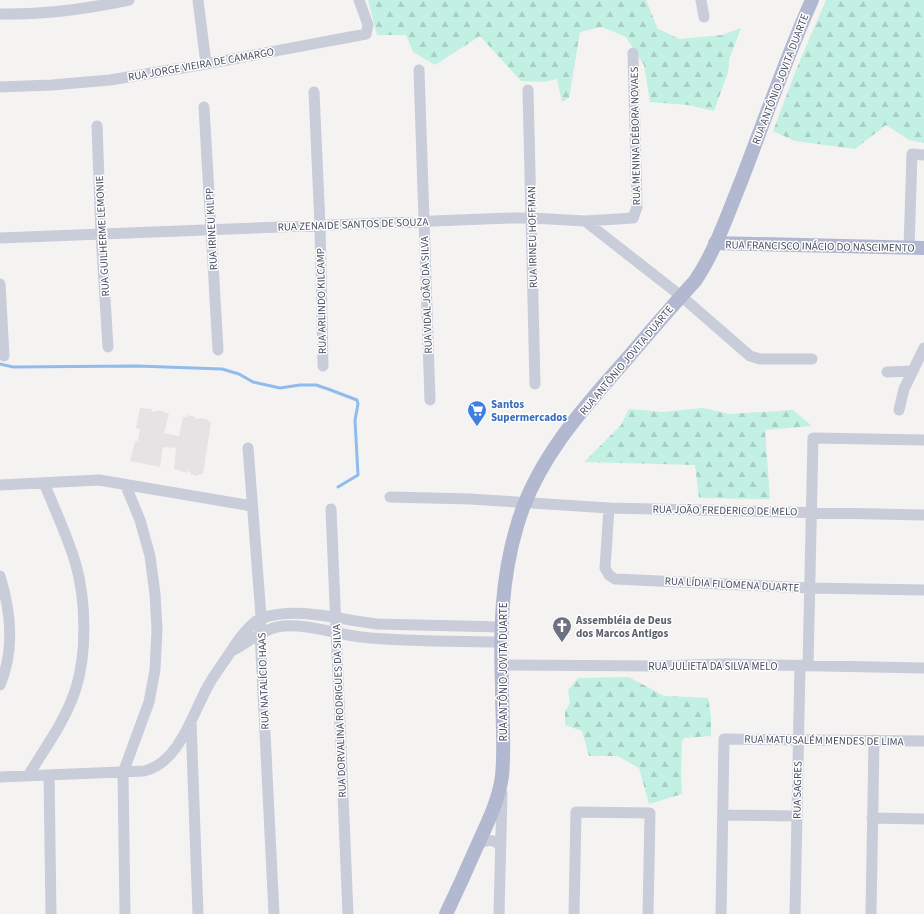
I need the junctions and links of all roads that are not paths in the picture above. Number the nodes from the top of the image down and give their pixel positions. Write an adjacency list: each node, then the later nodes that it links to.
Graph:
1 (129, 0): 6 (street)
2 (198, 0): 9 (street)
3 (359, 0): 9 (street, RUA JORGE VIEIRA DE CAMARGO)
4 (701, 0): 7 (street)
5 (812, 0): 24 (main road, RUA ANTÔNIO JOVITA DUARTE)
6 (0, 14)
7 (704, 17)
8 (633, 54): 18 (street, RUA MENINA DÉBORA NOVAES)
9 (206, 64): 11 (street, RUA JORGE VIEIRA DE CAMARGO)
10 (419, 70): 19 (street, RUA VIDAL JOÃO DA SILVA)
11 (0, 87)
12 (528, 90): 17 (street, RUA IRINEU HOFFMAN)
13 (314, 92): 20 (street, RUA ARLINDO KILCAMP)
14 (204, 107): 21 (street, RUA IRINEU KILPP)
15 (97, 126): 22 (street, RUA GUILHERME LEMONIE)
16 (924, 155): 25 (street)
17 (532, 218): 18 (street, RUA ZENAIDE SANTOS DE SOUZA); 19 (street, RUA ZENAIDE SANTOS DE SOUZA); 37 (street, RUA IRINEU HOFFMAN)
18 (586, 221): 28 (street)
19 (424, 222): 20 (street, RUA ZENAIDE SANTOS DE SOUZA); 38 (street, RUA VIDAL JOÃO DA SILVA)
20 (320, 226): 21 (street, RUA ZENAIDE SANTOS DE SOUZA); 34 (street, RUA ARLINDO KILCAMP)
21 (210, 229): 22 (street, RUA ZENAIDE SANTOS DE SOUZA); 31 (street, RUA IRINEU KILPP)
22 (101, 234): 23 (street, RUA ZENAIDE SANTOS DE SOUZA); 29 (street, RUA GUILHERME LEMONIE)
23 (0, 238)
24 (715, 243): 25 (main road, RUA FRANCISCO INÁCIO DO NASCIMENTO); 28 (main road, RUA ANTÔNIO JOVITA DUARTE)
25 (909, 248): 26 (main road, RUA FRANCISCO INÁCIO DO NASCIMENTO)
26 (924, 248)
27 (0, 284): 32 (street)
28 (681, 296): 33 (street); 46 (main road, RUA ANTÔNIO JOVITA DUARTE)
29 (108, 347)
30 (924, 348): 35 (street)
31 (218, 350)
32 (4, 356)
33 (812, 359)
34 (323, 366)
35 (913, 371): 36 (street); 39 (street)
36 (887, 372)
37 (535, 384)
38 (430, 400)
39 (899, 410)
40 (924, 440): 50 (street, RUA SAGRES)
41 (248, 448): 47 (street, RUA NATALÍCIO HAAS)
42 (44, 483): 43 (street); 44 (street); 72 (street)
43 (126, 484): 47 (street); 70 (street)
44 (0, 485)
45 (390, 497): 46 (street, RUA JOÃO FREDERICO DE MELO)
46 (526, 502): 48 (street, RUA JOÃO FREDERICO DE MELO); 57 (main road, RUA ANTÔNIO JOVITA DUARTE)
47 (252, 506): 56 (street, RUA NATALÍCIO HAAS)
48 (609, 508): 50 (street, RUA JOÃO FREDERICO DE MELO); 53 (street, RUA LÍDIA FILOMENA DUARTE)
49 (331, 509): 55 (street, RUA DORVALINA RODRIGUES DA SILVA)
50 (812, 512): 51 (street, RUA JOÃO FREDERICO DE MELO); 53 (street, RUA SAGRES)
51 (924, 515)
52 (0, 576): 65 (street)
53 (810, 588): 54 (street, RUA LÍDIA FILOMENA DUARTE); 63 (street, RUA SAGRES)
54 (924, 590)
55 (336, 617): 56 (street); 57 (street); 58 (street, RUA DORVALINA RODRIGUES DA SILVA)
56 (261, 618): 59 (street, RUA NATALÍCIO HAAS); 61 (street)
57 (501, 627): 60 (main road, RUA ANTÔNIO JOVITA DUARTE)
58 (336, 633): 59 (street); 60 (street); 85 (street, RUA DORVALINA RODRIGUES DA SILVA)
59 (260, 634): 61 (street); 84 (street, RUA NATALÍCIO HAAS)
60 (502, 642): 62 (main road, RUA ANTÔNIO JOVITA DUARTE)
61 (230, 653): 66 (street)
62 (501, 665): 63 (street, RUA JULIETA DA SILVA MELO); 73 (main road, RUA ANTÔNIO JOVITA DUARTE)
63 (804, 666): 64 (street, RUA JULIETA DA SILVA MELO); 67 (street, RUA SAGRES)
64 (924, 668)
65 (0, 686)
66 (191, 721): 70 (street); 83 (street)
67 (798, 740): 68 (street, RUA MATUSALÉM MENDES DE LIMA); 75 (street, RUA MATUSALÉM MENDES DE LIMA); 76 (street, RUA SAGRES)
68 (874, 740): 69 (street, RUA MATUSALÉM MENDES DE LIMA); 77 (street)
69 (924, 741)
70 (123, 773): 71 (street); 82 (street)
71 (49, 775): 72 (street); 81 (street)
72 (28, 776): 74 (street)
73 (502, 776): 79 (main road, RUA ANTÔNIO JOVITA DUARTE); 80 (street)
74 (0, 777)
75 (723, 815): 76 (street); 90 (street)
76 (797, 816): 91 (street, RUA SAGRES)
77 (872, 818): 78 (street); 92 (street)
78 (924, 818)
79 (478, 844): 80 (street); 86 (main road, RUA ANTÔNIO JOVITA DUARTE)
80 (501, 846): 87 (street)
81 (51, 914)
82 (125, 914)
83 (198, 914)
84 (274, 914)
85 (348, 914)
86 (446, 914)
87 (500, 914)
88 (574, 914): 89 (street)
89 (648, 914)
90 (721, 914)
91 (795, 914)
92 (871, 914)

